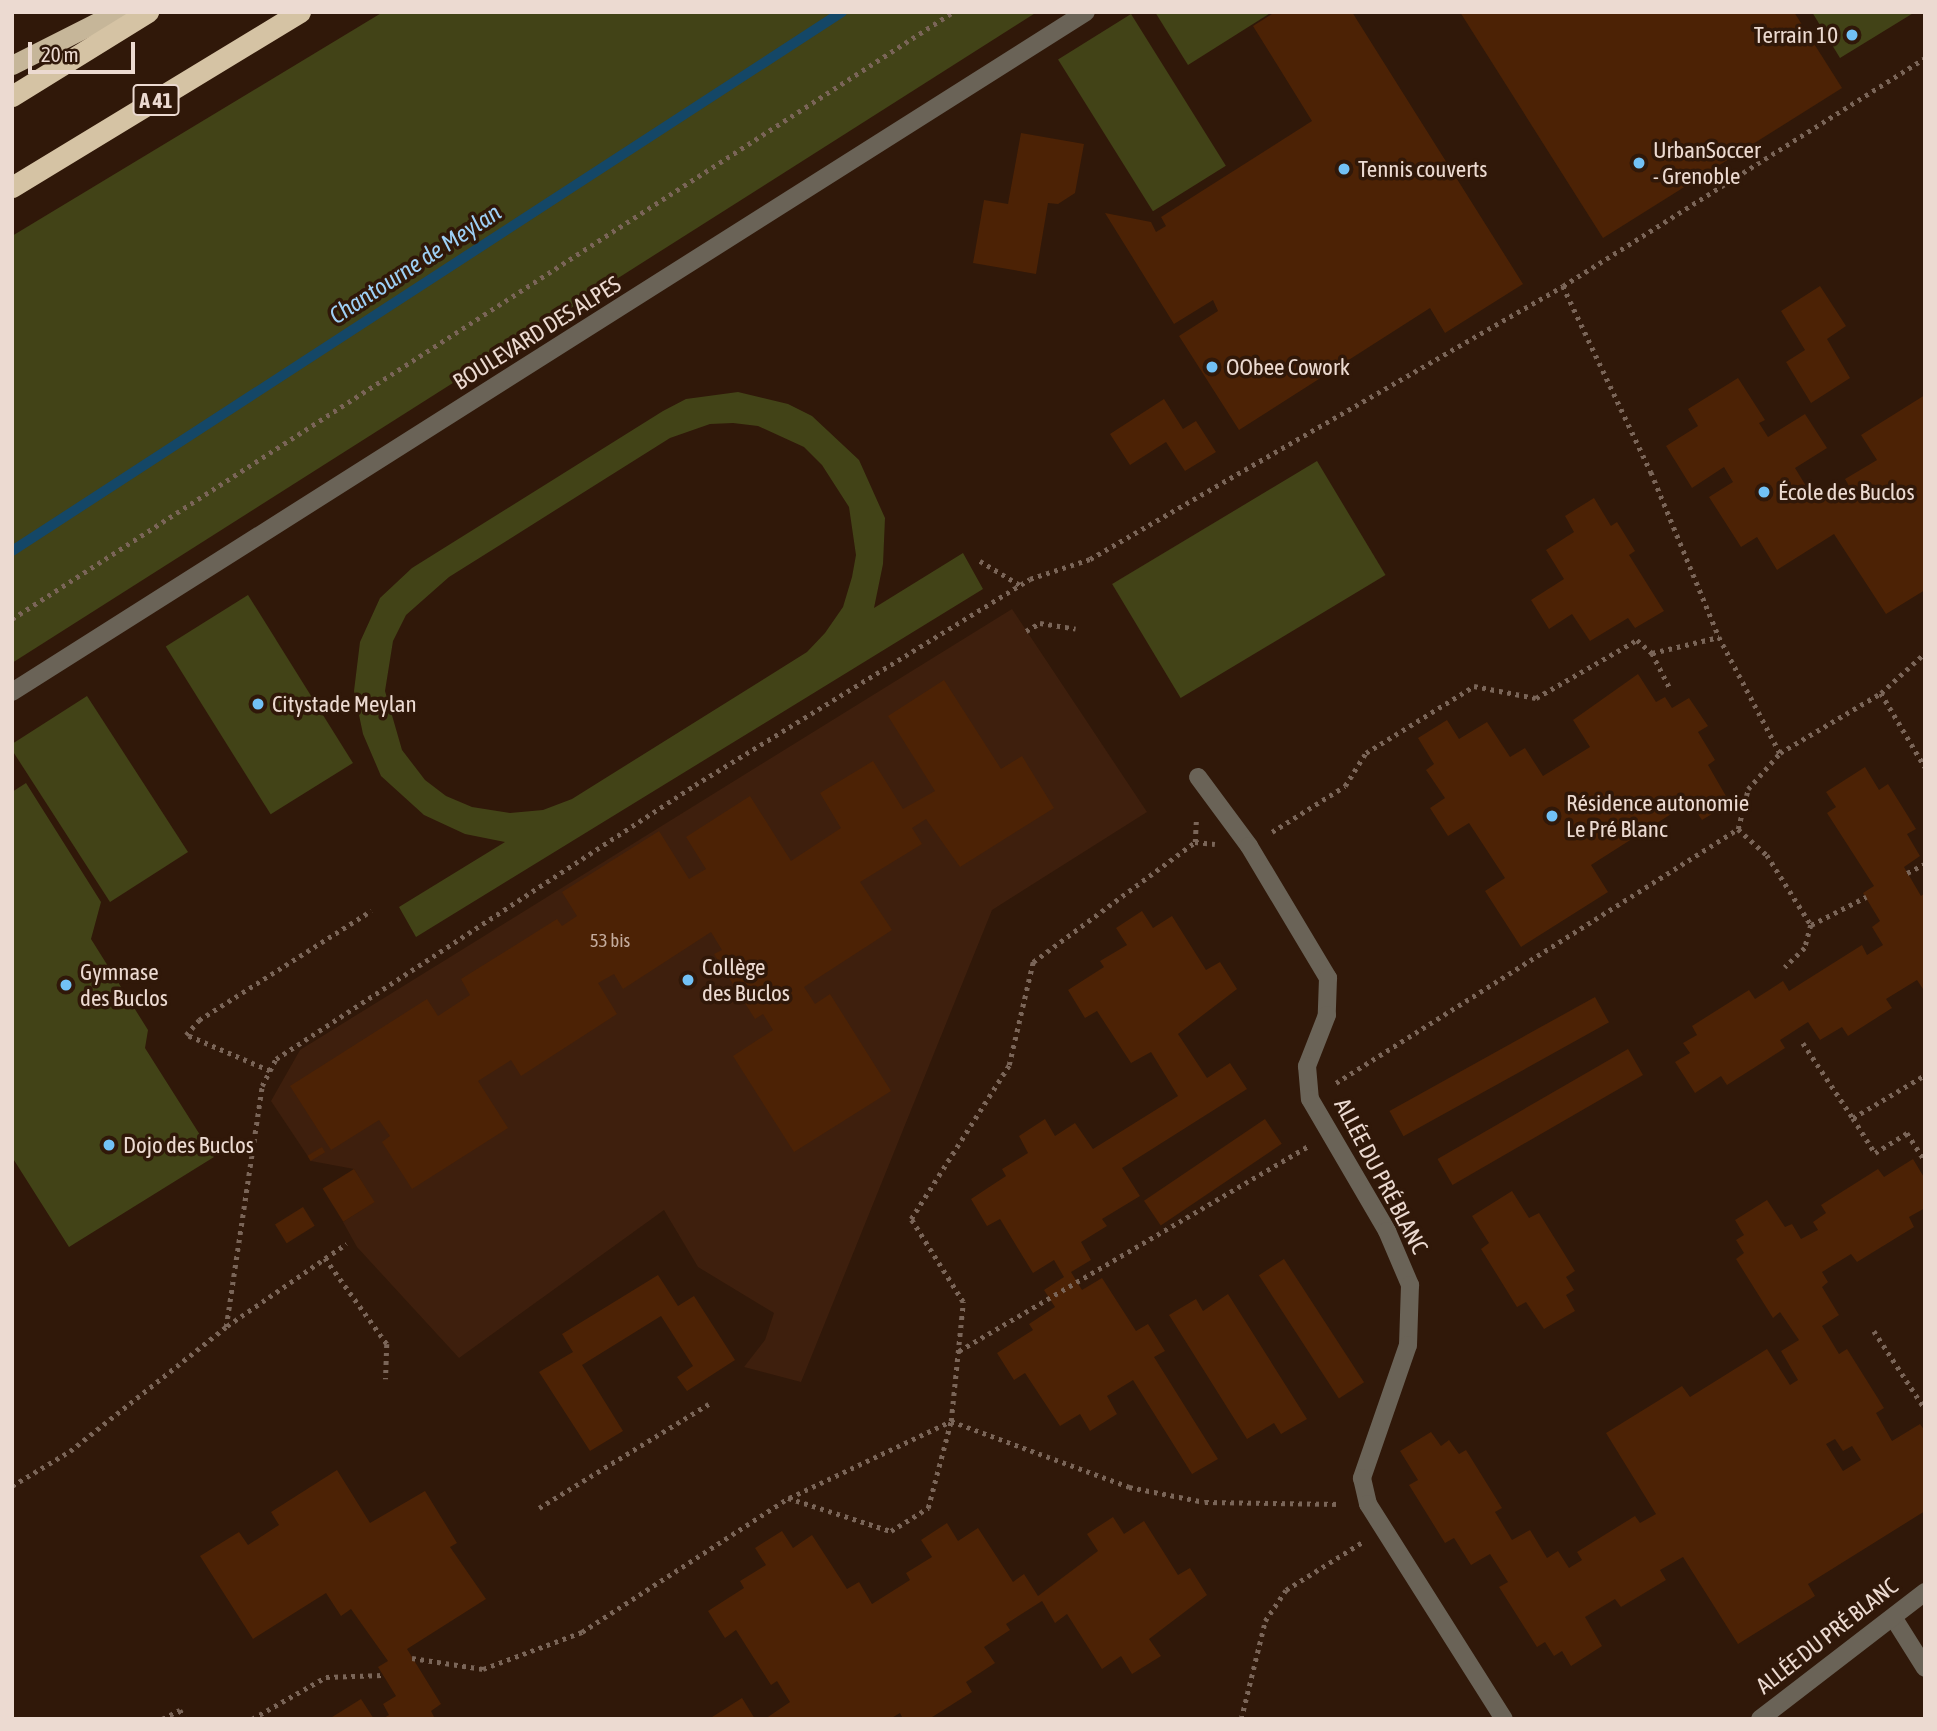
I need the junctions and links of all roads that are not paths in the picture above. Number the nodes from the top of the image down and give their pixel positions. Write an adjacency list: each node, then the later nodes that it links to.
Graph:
1 (117, 12): 5 (highway)
2 (148, 12): 6 (highway)
3 (300, 12): 7 (highway, A 41)
4 (1086, 12): 8 (street, BOULEVARD DES ALPES)
5 (12, 65)
6 (12, 96)
7 (12, 187)
8 (12, 692)
9 (1198, 777): 13 (street, ALLÉE DU PRÉ BLANC)
10 (1925, 1592): 11 (street, ALLÉE DU PRÉ BLANC)
11 (1893, 1617): 12 (street); 14 (street, ALLÉE DU PRÉ BLANC)
12 (1925, 1668)
13 (1504, 1719)
14 (1759, 1719)

